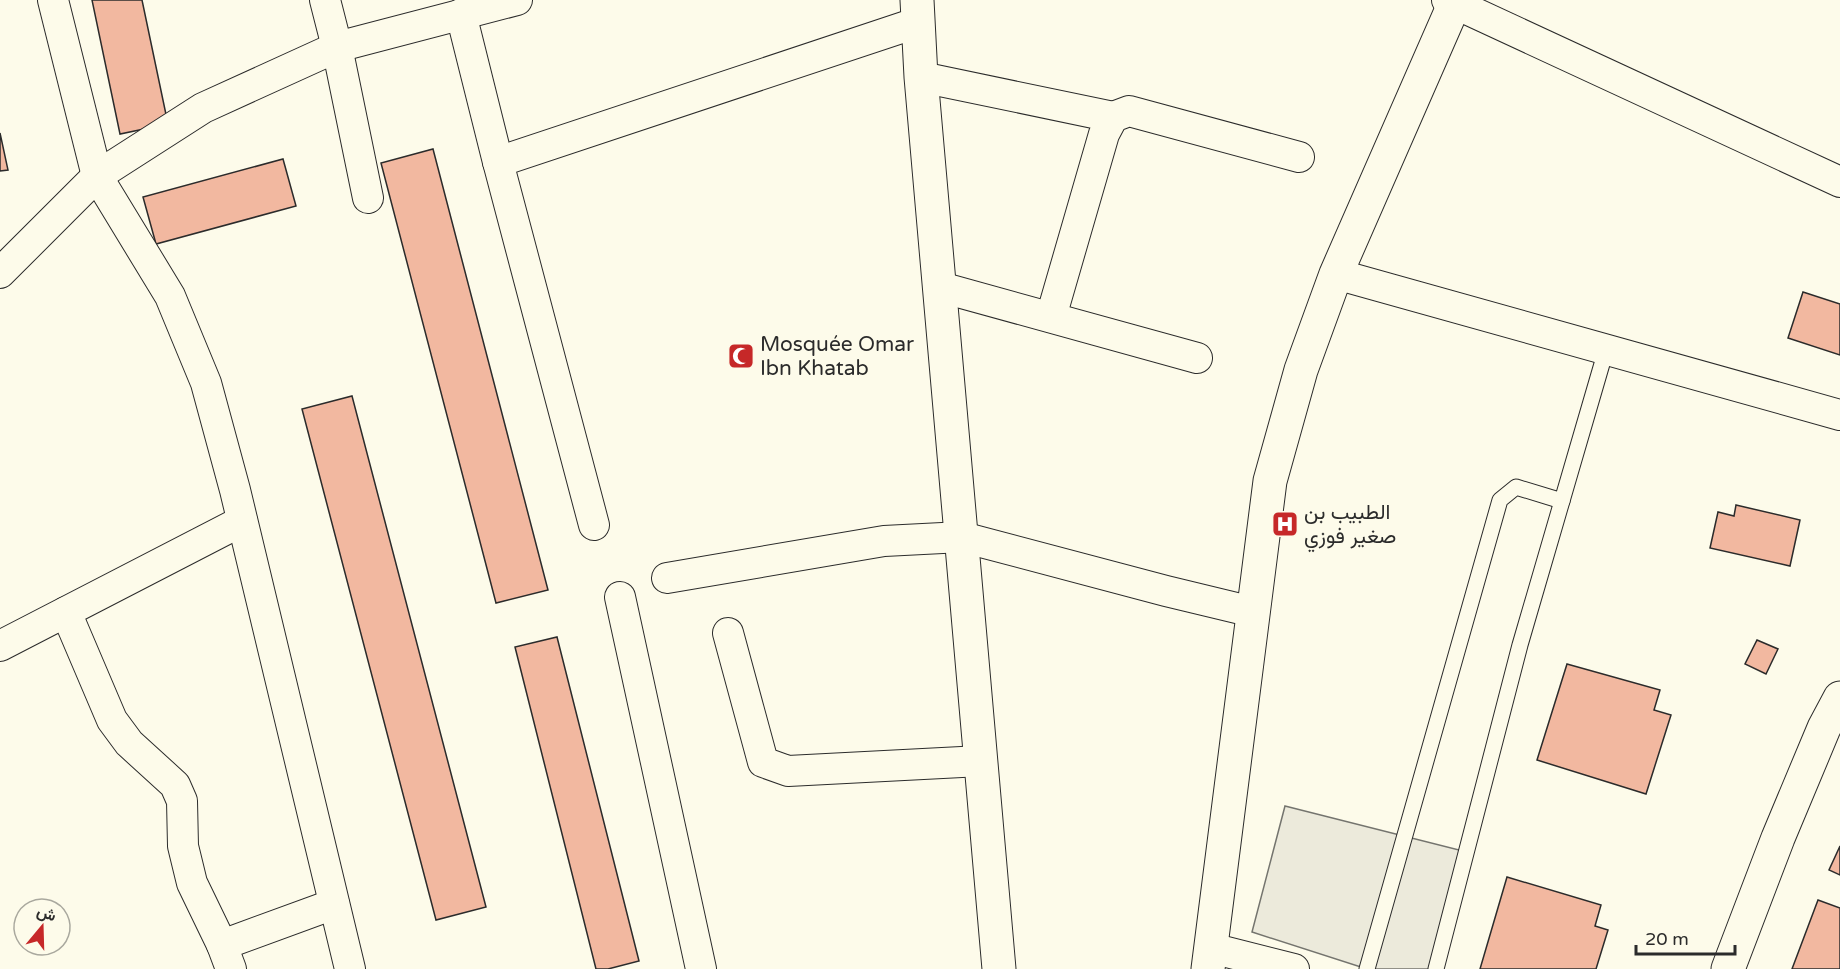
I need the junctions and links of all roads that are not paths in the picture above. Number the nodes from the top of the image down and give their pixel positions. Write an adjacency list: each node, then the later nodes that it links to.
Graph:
1 (53, 0): 12 (street)
2 (325, 0): 7 (street)
3 (516, 0): 6 (street)
4 (1452, 1): 13 (street); 16 (main road)
5 (918, 11): 8 (main road); 11 (street)
6 (461, 14): 7 (street); 11 (street)
7 (337, 46): 12 (street); 14 (street)
8 (921, 77): 9 (street); 17 (main road)
9 (1113, 117): 10 (street); 18 (street)
10 (1299, 157)
11 (498, 162): 24 (street)
12 (97, 176): 15 (street); 23 (street)
13 (1840, 182)
14 (368, 198)
15 (0, 273)
16 (1336, 274): 19 (street); 29 (main road)
17 (940, 287): 18 (street); 25 (main road)
18 (1051, 317): 20 (street)
19 (1606, 350): 21 (street); 22 (lane)
20 (1197, 358)
21 (1840, 415)
22 (1562, 501): 43 (lane); 44 (lane)
23 (242, 521): 28 (street); 35 (street)
24 (594, 525)
25 (962, 537): 26 (street); 29 (street); 34 (main road)
26 (667, 578)
27 (620, 597): 40 (street)
28 (66, 612): 31 (street); 36 (street)
29 (1253, 612): 37 (main road)
30 (728, 633): 34 (street)
31 (0, 646)
32 (1840, 698): 33 (main road)
33 (1832, 732): 38 (main road)
34 (981, 761): 41 (main road)
35 (334, 904): 36 (street); 39 (street)
36 (226, 957)
37 (1209, 958): 42 (street)
38 (1736, 966)
39 (350, 969)
40 (701, 969)
41 (999, 969)
42 (1294, 969)
43 (1367, 969)
44 (1436, 969)

